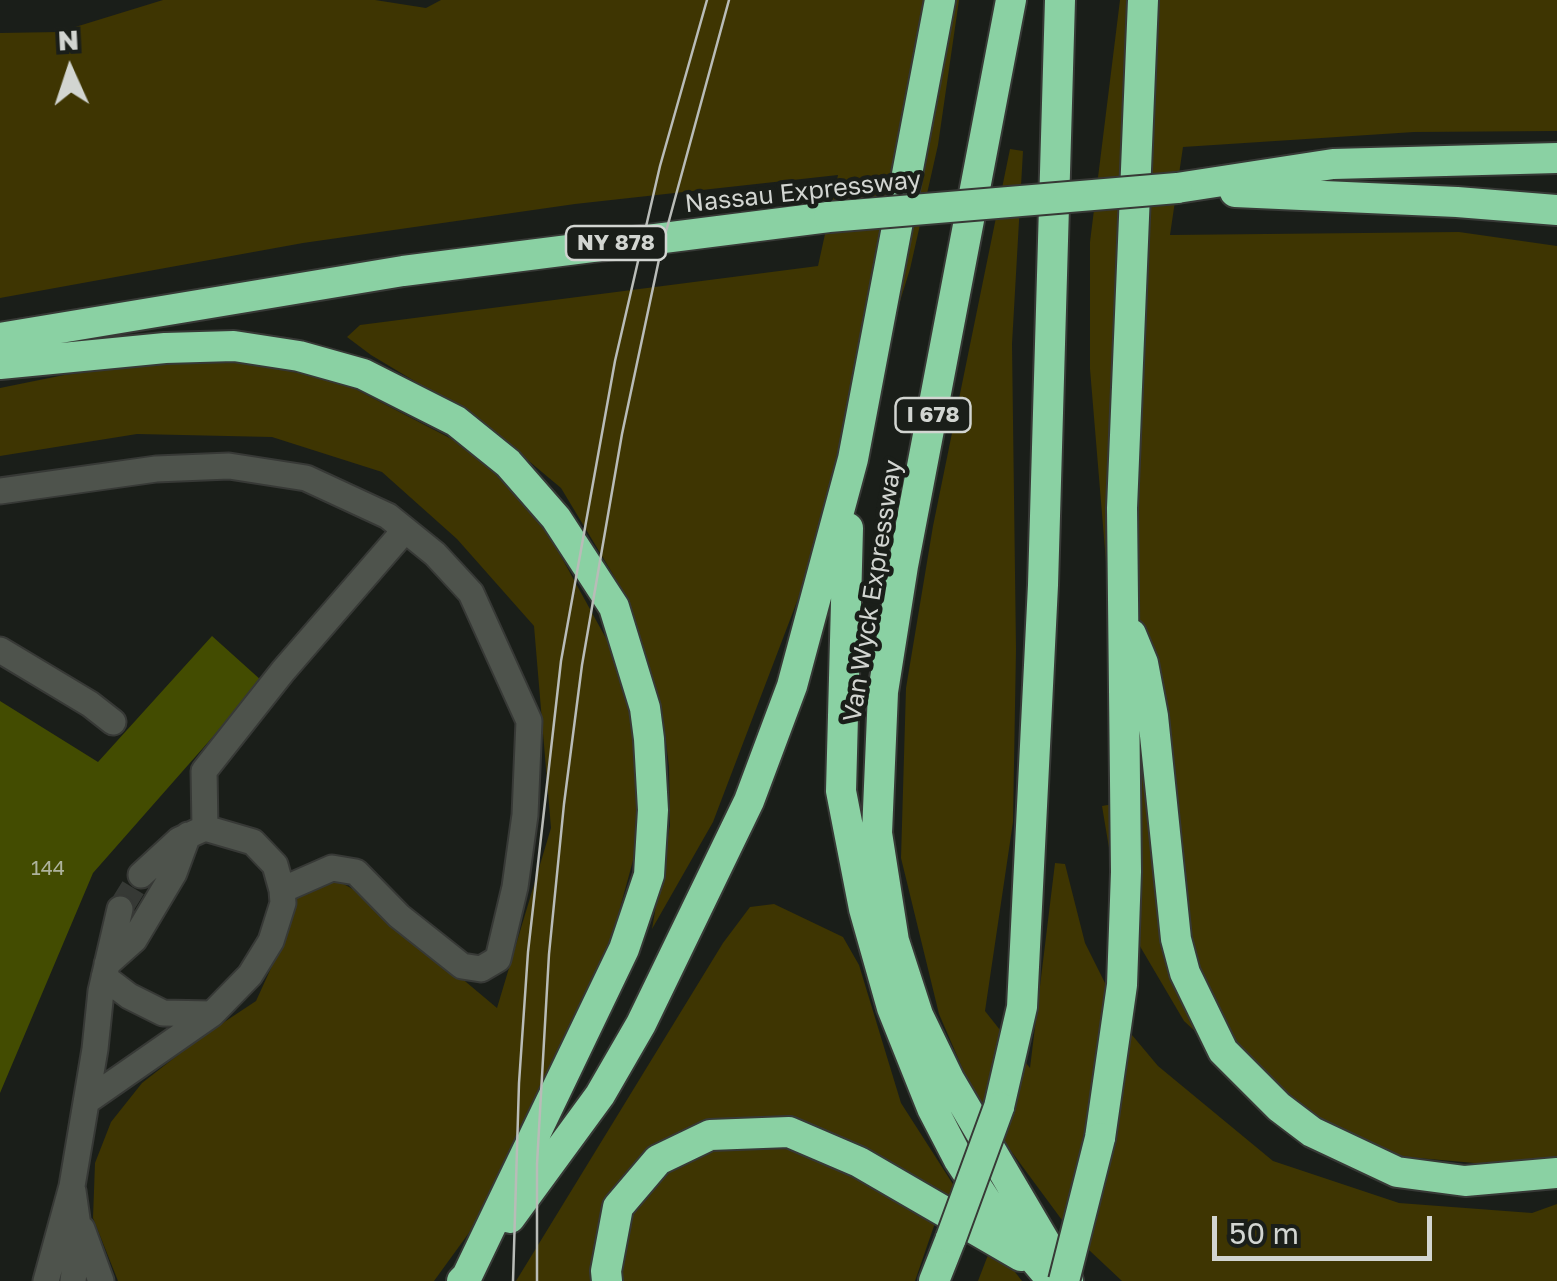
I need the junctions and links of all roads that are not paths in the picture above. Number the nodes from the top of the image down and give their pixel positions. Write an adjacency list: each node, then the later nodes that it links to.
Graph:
1 (940, 0): 10 (highway)
2 (1012, 0): 26 (highway, Van Wyck Expressway / I 678)
3 (1060, 0): 32 (highway, bridge)
4 (1143, 0): 13 (highway)
5 (1557, 158): 6 (highway, Nassau Expressway / NY 878)
6 (1177, 188): 7 (highway); 8 (highway, Nassau Expressway / NY 878, bridge)
7 (1557, 210)
8 (0, 338)
9 (0, 364): 27 (highway)
10 (852, 459): 26 (highway); 27 (highway)
11 (0, 491): 12 (lane)
12 (405, 530): 16 (lane); 18 (lane)
13 (1123, 612): 23 (highway); 26 (highway, bridge)
14 (0, 650): 15 (lane)
15 (113, 722)
16 (197, 832): 17 (lane); 18 (lane); 20 (lane)
17 (142, 875)
18 (282, 890): 21 (lane)
19 (120, 909): 20 (lane)
20 (105, 971): 21 (lane); 22 (lane)
21 (212, 1014): 22 (lane)
22 (86, 1101): 24 (lane)
23 (1557, 1173)
24 (72, 1186): 25 (lane); 28 (lane)
25 (78, 1217): 29 (lane); 30 (lane)
26 (1057, 1278): 31 (highway)
27 (464, 1279)
28 (46, 1281)
29 (73, 1281)
30 (101, 1281)
31 (607, 1281)
32 (934, 1281)

